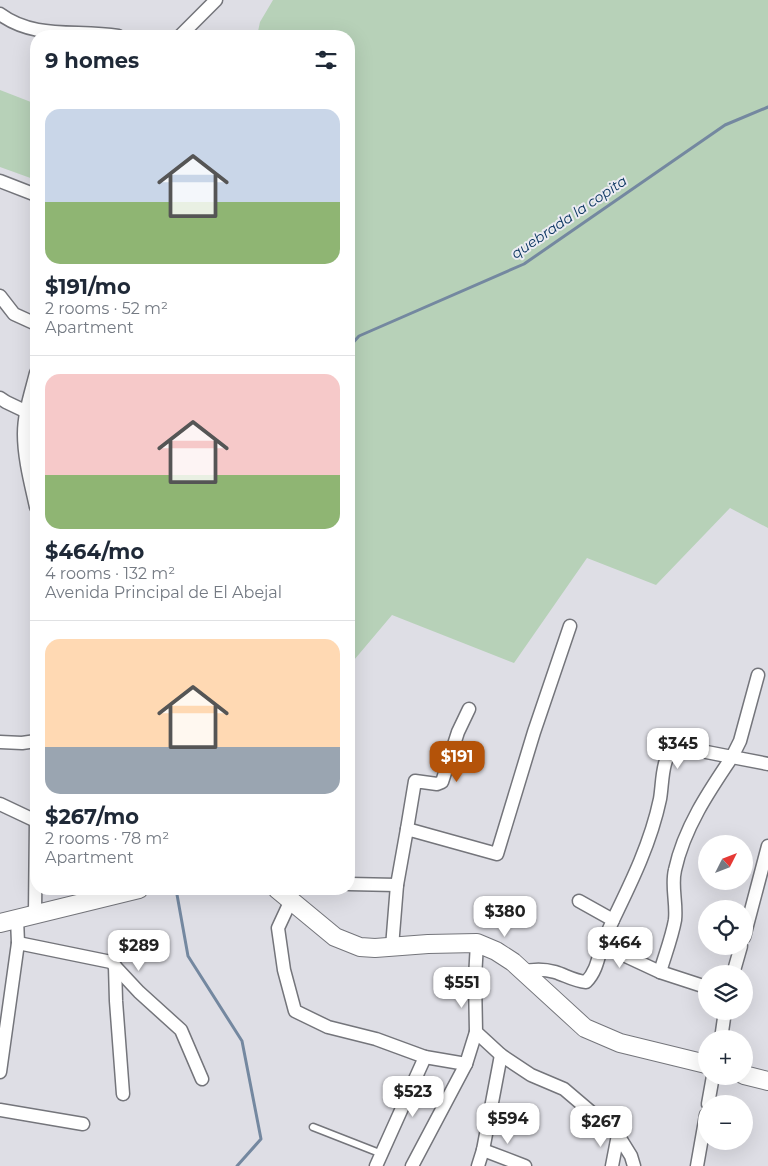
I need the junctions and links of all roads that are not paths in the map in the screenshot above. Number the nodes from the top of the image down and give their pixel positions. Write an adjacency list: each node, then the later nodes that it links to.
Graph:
1 (216, 0): 4 (street)
2 (0, 14): 3 (street)
3 (33, 30)
4 (186, 30)
5 (0, 181): 6 (street)
6 (30, 193)
7 (0, 296): 8 (street)
8 (30, 321)
9 (0, 398): 11 (street)
10 (30, 399): 11 (street)
11 (27, 412): 12 (street)
12 (30, 478)
13 (570, 626): 22 (street)
14 (758, 675): 18 (street)
15 (469, 709): 22 (street)
16 (0, 742): 17 (street)
17 (30, 742)
18 (732, 757): 19 (street); 33 (street); 41 (street)
19 (768, 764)
20 (0, 804): 21 (street)
21 (30, 817)
22 (407, 829): 25 (street)
23 (768, 846): 31 (street)
24 (355, 884): 25 (street)
25 (397, 885): 38 (street)
26 (35, 895): 32 (street)
27 (113, 895): 32 (main road)
28 (285, 895): 29 (main road)
29 (291, 900): 38 (main road); 45 (street)
30 (579, 901): 33 (street)
31 (753, 903)
32 (35, 913): 34 (main road)
33 (613, 920): 37 (street)
34 (9, 921): 35 (street)
35 (18, 943): 39 (street); 48 (street)
36 (477, 943): 38 (main road); 40 (main road); 43 (street)
37 (602, 945): 40 (street); 41 (street)
38 (392, 948)
39 (115, 966): 50 (street); 52 (street)
40 (522, 972): 46 (main road)
41 (660, 972): 42 (street)
42 (698, 984)
43 (476, 1032): 44 (street); 47 (street)
44 (500, 1055): 56 (street); 57 (street)
45 (425, 1058): 47 (street); 59 (street)
46 (698, 1062)
47 (466, 1064): 61 (street)
48 (0, 1065)
49 (753, 1077): 51 (main road)
50 (202, 1079)
51 (768, 1081)
52 (123, 1094)
53 (0, 1110): 54 (street)
54 (83, 1124)
55 (313, 1127): 59 (lane)
56 (618, 1135): 64 (street); 65 (street)
57 (483, 1150): 62 (street); 63 (street)
58 (700, 1150): 66 (street)
59 (382, 1154): 60 (street)
60 (376, 1166)
61 (412, 1166)
62 (478, 1166)
63 (525, 1166)
64 (612, 1166)
65 (634, 1166)
66 (697, 1166)

